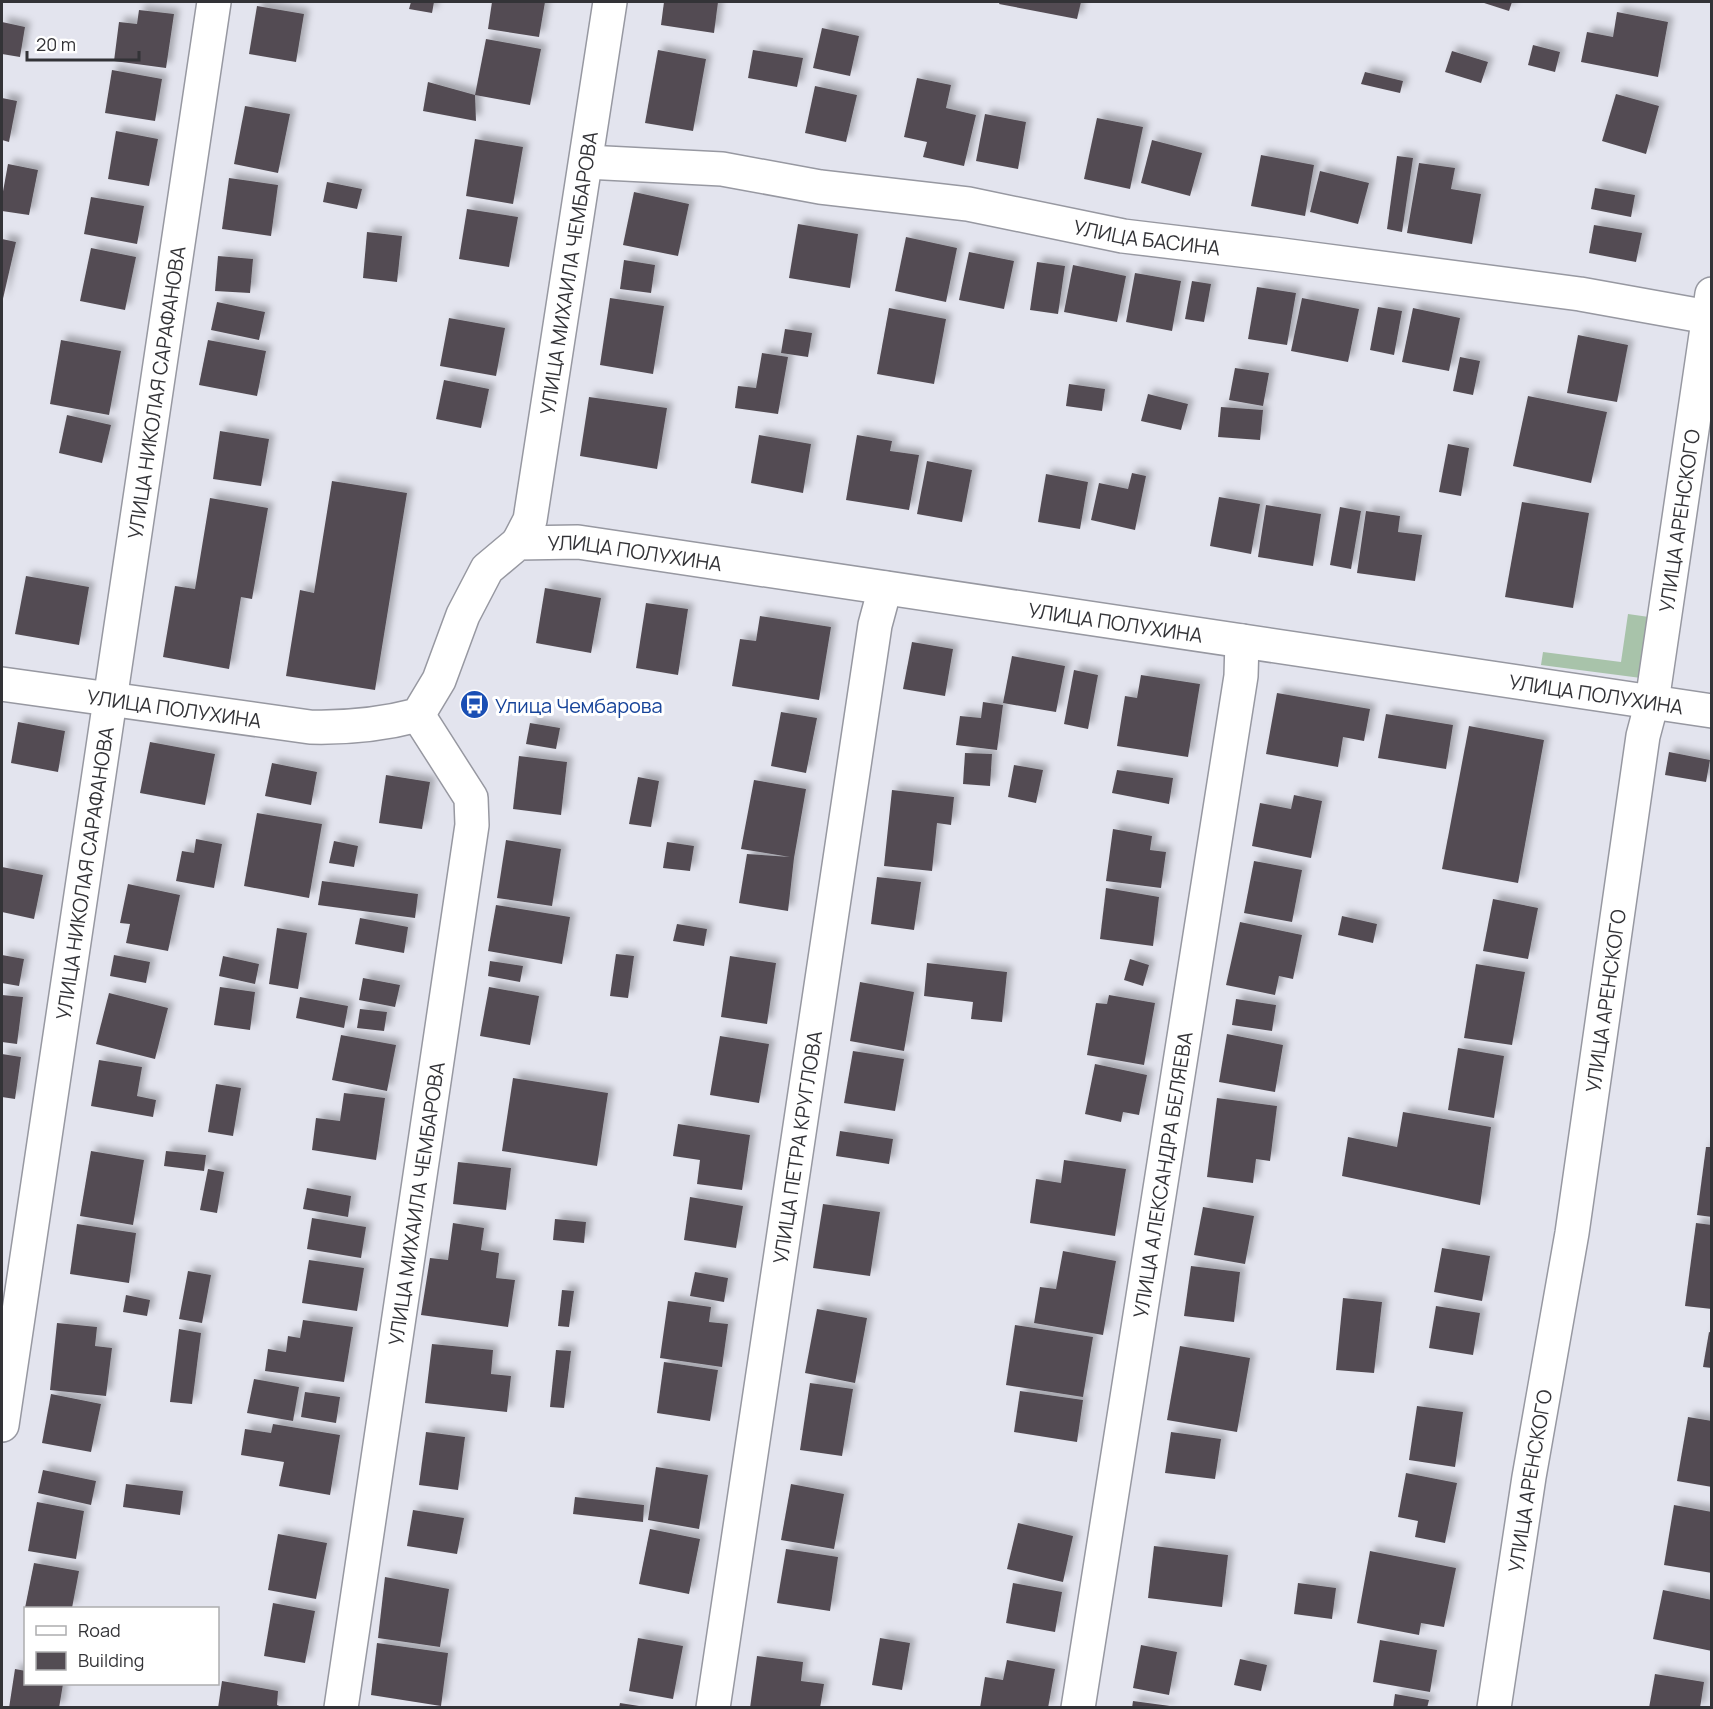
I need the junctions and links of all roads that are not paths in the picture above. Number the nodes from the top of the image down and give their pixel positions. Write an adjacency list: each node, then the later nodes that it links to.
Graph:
1 (214, 2): 9 (street, УЛИЦА НИКОЛАЯ САРАФАНОВА)
2 (610, 2): 3 (street, УЛИЦА МИХАИЛА ЧЕМБАРОВА)
3 (586, 162): 4 (street, УЛИЦА БАСИНА); 5 (street, УЛИЦА МИХАИЛА ЧЕМБАРОВА)
4 (1709, 305): 10 (street, УЛИЦА АРЕНСКОГО)
5 (518, 543): 6 (street, УЛИЦА ПОЛУХИНА); 12 (street)
6 (885, 588): 7 (street, УЛИЦА ПОЛУХИНА); 15 (street, УЛИЦА ПЕТРА КРУГЛОВА)
7 (1242, 641): 10 (street, УЛИЦА ПОЛУХИНА); 16 (street, УЛИЦА АЛЕКСАНДРА БЕЛЯЕВА)
8 (2, 684): 9 (street, УЛИЦА ПОЛУХИНА)
9 (111, 699): 12 (street, УЛИЦА ПОЛУХИНА); 13 (street, УЛИЦА НИКОЛАЯ САРАФАНОВА)
10 (1652, 702): 11 (street, УЛИЦА ПОЛУХИНА); 17 (street, УЛИЦА АРЕНСКОГО)
11 (1712, 711)
12 (418, 715): 14 (street, УЛИЦА МИХАИЛА ЧЕМБАРОВА)
13 (2, 1425)
14 (341, 1707)
15 (713, 1707)
16 (1078, 1707)
17 (1494, 1707)

